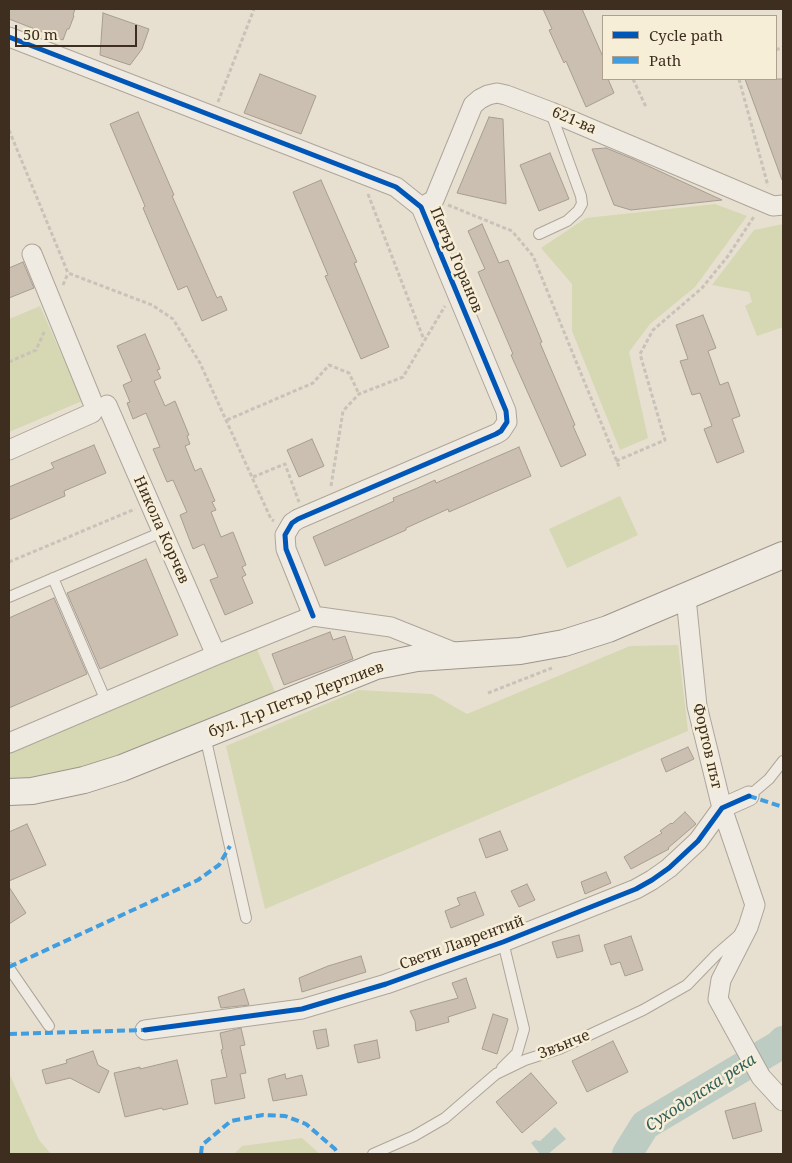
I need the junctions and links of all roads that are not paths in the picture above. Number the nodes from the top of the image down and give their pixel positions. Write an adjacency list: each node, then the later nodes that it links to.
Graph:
1 (9, 37): 3 (street, Петър Горанов)
2 (551, 112): 3 (street, 621-ва); 4 (street, 621-ва); 5 (lane)
3 (427, 204): 14 (street, Петър Горанов)
4 (783, 205)
5 (538, 234)
6 (32, 254): 8 (street)
7 (107, 405): 9 (street, Никола Корчев)
8 (9, 450)
9 (162, 532): 11 (lane); 15 (street, Никола Корчев)
10 (783, 556): 13 (main road, бул. Д-р Петър Дертлиев)
11 (53, 578): 12 (lane); 17 (lane)
12 (9, 597)
13 (686, 598): 16 (main road, бул. Д-р Петър Дертлиев); 23 (street, Фортов път)
14 (313, 616): 15 (street); 16 (street)
15 (216, 654): 17 (street)
16 (459, 654): 18 (main road, бул. Д-р Петър Дертлиев)
17 (106, 701): 19 (street)
18 (205, 736): 21 (main road, бул. Д-р Петър Дертлиев); 24 (lane)
19 (9, 743)
20 (783, 761): 22 (lane)
21 (9, 792)
22 (749, 796): 23 (street)
23 (722, 808): 25 (street, Фортов път); 26 (street, Свети Лаврентий)
24 (246, 918)
25 (748, 926): 30 (lane, Звънче); 31 (street, Фортов път)
26 (503, 942): 29 (street, Свети Лаврентий); 30 (lane)
27 (9, 968): 28 (lane)
28 (49, 1026)
29 (145, 1030)
30 (496, 1074): 32 (lane, Звънче)
31 (783, 1101)
32 (373, 1154)

